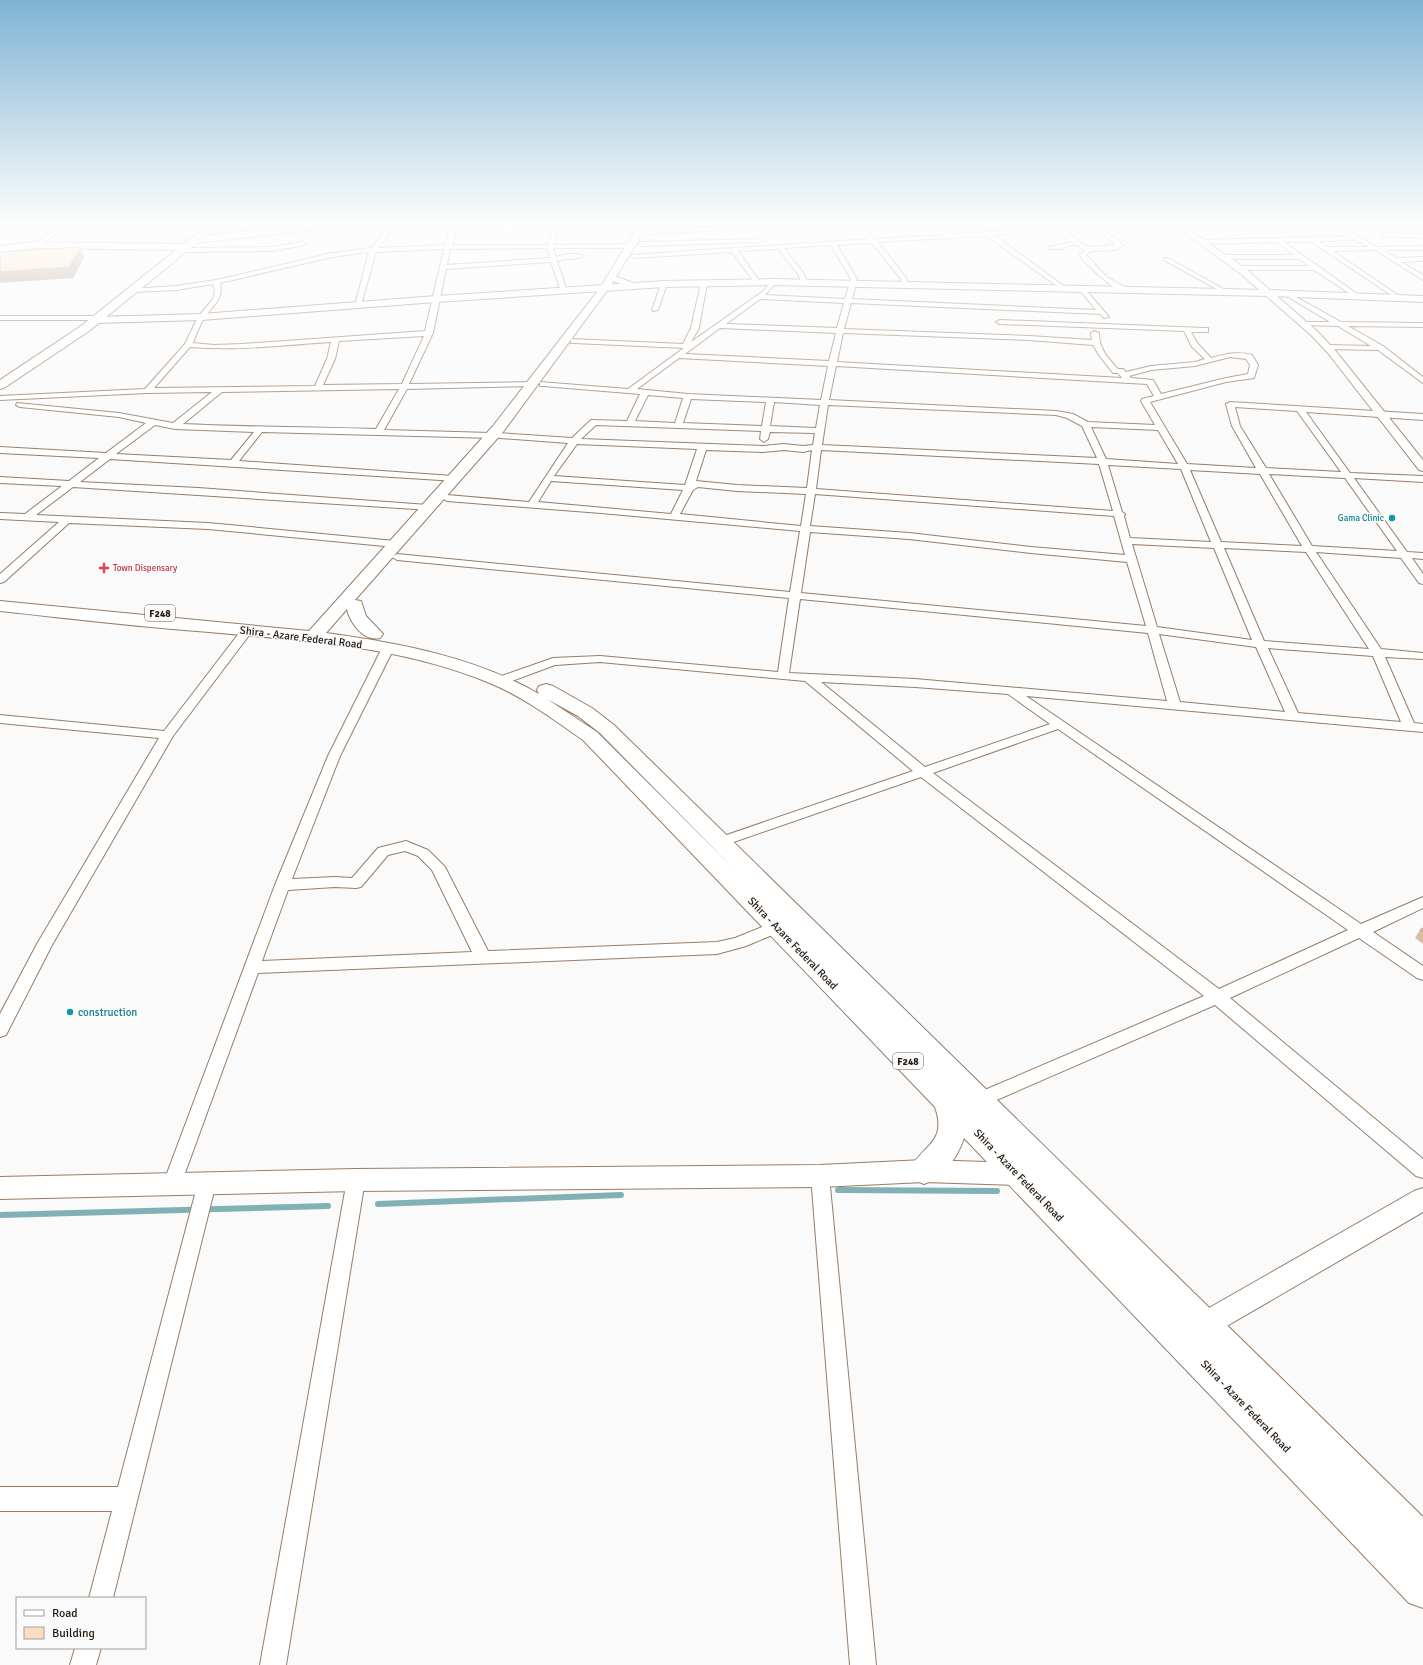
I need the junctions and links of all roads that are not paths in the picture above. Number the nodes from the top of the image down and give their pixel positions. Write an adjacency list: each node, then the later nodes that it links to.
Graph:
1 (848, 300): 32 (street)
2 (115, 301): 22 (main road)
3 (118, 301): 22 (main road)
4 (215, 301): 20 (street)
5 (359, 301): 17 (street)
6 (414, 301): 17 (main road)
7 (436, 301): 33 (street)
8 (600, 301): 47 (main road)
9 (601, 301): 35 (main road)
10 (659, 301): 18 (street)
11 (700, 301): 38 (street)
12 (754, 301): 27 (street)
13 (863, 301): 19 (street)
14 (1093, 301): 19 (street)
15 (1277, 301): 24 (street)
16 (1298, 301): 25 (street)
17 (358, 305): 20 (main road)
18 (656, 310)
19 (1104, 312): 29 (street)
20 (201, 317): 22 (main road); 37 (street)
21 (0, 318): 22 (street)
22 (94, 318): 44 (main road); 48 (main road)
23 (1000, 322): 28 (street)
24 (1305, 324): 25 (street); 39 (street)
25 (1338, 324): 26 (street); 40 (street)
26 (1423, 324)
27 (719, 326): 32 (street); 38 (street)
28 (1095, 327): 29 (street); 36 (street)
29 (1112, 327): 30 (street)
30 (1187, 330): 31 (street); 42 (street)
31 (1205, 330)
32 (840, 331): 36 (street); 43 (street)
33 (429, 333): 34 (street); 49 (street)
34 (335, 340): 37 (street); 50 (street)
35 (574, 341): 38 (street); 47 (main road)
36 (1096, 343): 45 (street)
37 (188, 345): 52 (street)
38 (688, 347): 41 (street)
39 (1328, 347): 40 (street); 62 (street)
40 (1380, 348): 46 (street)
41 (678, 356): 43 (street); 53 (street)
42 (1209, 360): 45 (street); 57 (street)
43 (832, 365): 45 (street); 60 (street)
44 (0, 377)
45 (1125, 377): 57 (street)
46 (1423, 381)
47 (538, 384): 49 (street); 53 (street); 74 (main road)
48 (0, 385)
49 (405, 385): 50 (street); 73 (street)
50 (319, 386): 51 (street)
51 (221, 389): 52 (street); 67 (street)
52 (147, 391): 56 (street)
53 (628, 392): 54 (street)
54 (645, 393): 55 (street); 65 (street)
55 (688, 396): 59 (street); 68 (street)
56 (10, 397): 58 (street); 64 (street)
57 (1158, 397): 69 (street)
58 (0, 398)
59 (771, 399): 60 (street); 71 (street)
60 (824, 403): 66 (street); 72 (street)
61 (1300, 409): 62 (street); 85 (street); 86 (street)
62 (1381, 414): 63 (street); 84 (street)
63 (1423, 417)
64 (154, 421): 67 (street); 80 (street)
65 (630, 424): 68 (street); 75 (street)
66 (1086, 424): 69 (street); 81 (street)
67 (175, 426): 70 (street)
68 (678, 426): 71 (street)
69 (1162, 428): 83 (street)
70 (260, 430): 73 (street); 82 (street)
71 (765, 430): 72 (street); 79 (street)
72 (820, 431): 77 (street)
73 (378, 433): 74 (street)
74 (496, 436): 75 (street); 88 (main road); 94 (main road)
75 (574, 441): 76 (street); 87 (street)
76 (702, 447): 79 (street); 92 (street)
77 (818, 447): 79 (street); 81 (street); 93 (street)
78 (0, 450): 80 (street)
79 (763, 450)
80 (108, 456): 82 (street); 91 (street)
81 (1103, 462): 83 (street); 97 (street)
82 (233, 463): 88 (street)
83 (1184, 468): 85 (street); 104 (street)
84 (1423, 468)
85 (1264, 471): 86 (street); 105 (street)
86 (1348, 476): 89 (street); 107 (street)
87 (549, 478): 92 (street); 95 (street)
88 (453, 479): 96 (main road)
89 (1423, 479)
90 (0, 480): 91 (street)
91 (71, 484): 96 (street); 100 (street)
92 (689, 488): 93 (street); 99 (street)
93 (811, 492): 97 (street); 102 (street)
94 (447, 498): 95 (street); 106 (main road)
95 (532, 504): 99 (street)
96 (428, 508): 106 (main road)
97 (1120, 514): 103 (street)
98 (0, 516): 100 (street)
99 (674, 517): 102 (street)
100 (26, 518): 101 (street)
101 (65, 520): 106 (street); 110 (street)
102 (806, 529): 109 (street); 113 (street)
103 (1126, 541): 104 (street); 109 (street)
104 (1218, 546): 105 (street); 120 (street)
105 (1309, 549): 107 (street); 121 (street)
106 (396, 550): 113 (street); 115 (main road)
107 (1404, 555): 108 (street); 111 (street)
108 (1423, 556)
109 (1131, 559): 118 (street)
110 (0, 580)
111 (1423, 581)
112 (0, 594): 116 (main road, Shira - Azare Federal Road / F248)
113 (796, 595): 118 (street); 123 (street)
114 (0, 606): 117 (main road, Shira - Azare Federal Road / F248)
115 (333, 623): 116 (main road, Shira - Azare Federal Road / F248); 116 (main road); 117 (main road, Shira - Azare Federal Road / F248); 119 (main road, Shira - Azare Federal Road / F248); 119 (main road)
116 (286, 624)
117 (247, 630): 133 (street)
118 (1154, 630): 120 (street); 127 (street)
119 (381, 641): 125 (main road, Shira - Azare Federal Road / F248); 136 (street)
120 (1260, 644): 121 (street); 128 (street)
121 (1377, 652): 122 (street); 131 (street)
122 (1423, 656)
123 (783, 676): 124 (street); 125 (street)
124 (808, 677): 126 (street); 134 (street)
125 (510, 678): 135 (main road, Shira - Azare Federal Road / F248); 138 (main road, Shira - Azare Federal Road / F248)
126 (1011, 691): 127 (street); 130 (street)
127 (1176, 706): 128 (street)
128 (1294, 717): 131 (street)
129 (2, 723): 133 (street)
130 (1059, 725): 134 (street); 139 (street)
131 (1409, 727): 132 (street)
132 (1423, 728)
133 (167, 735): 144 (street)
134 (923, 772): 135 (street); 143 (street)
135 (720, 842): 146 (main road, Shira - Azare Federal Road / F248)
136 (282, 885): 140 (street); 141 (street)
137 (1423, 902): 139 (street)
138 (777, 927): 140 (street); 145 (main road, Shira - Azare Federal Road / F248)
139 (1359, 930): 142 (street); 143 (street)
140 (484, 958): 141 (street)
141 (251, 966): 152 (street)
142 (1423, 974)
143 (1218, 997): 146 (street); 147 (street)
144 (0, 1030)
145 (946, 1100): 148 (main road); 149 (main road, Shira - Azare Federal Road / F248)
146 (979, 1100): 156 (main road, Shira - Azare Federal Road / F248)
147 (1423, 1170)
148 (924, 1171): 149 (street); 150 (street)
149 (1018, 1174): 160 (main road, Shira - Azare Federal Road / F248)
150 (820, 1176): 151 (street); 165 (street)
151 (356, 1180): 154 (street); 164 (street)
152 (172, 1184): 153 (street); 154 (street)
153 (0, 1188)
154 (202, 1200): 158 (street)
155 (1423, 1200): 156 (street)
156 (1204, 1325): 159 (main road, Shira - Azare Federal Road / F248)
157 (0, 1499): 158 (street)
158 (127, 1499): 161 (street)
159 (1423, 1543)
160 (1423, 1589)
161 (101, 1597)
162 (88, 1649): 163 (street)
163 (83, 1665)
164 (273, 1665)
165 (863, 1665)

